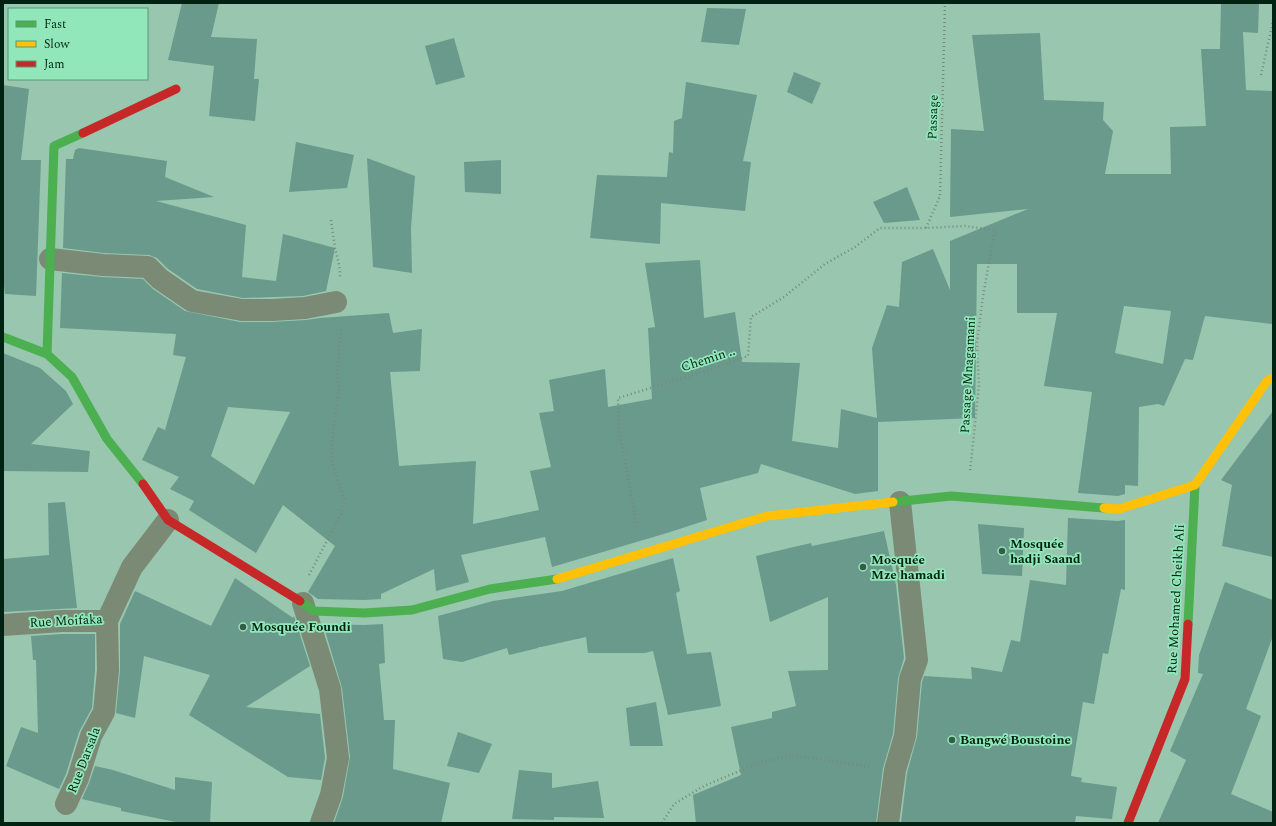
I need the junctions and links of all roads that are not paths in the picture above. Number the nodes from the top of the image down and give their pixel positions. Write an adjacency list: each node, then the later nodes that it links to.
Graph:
1 (176, 89): 2 (main road)
2 (50, 259): 3 (street); 5 (main road)
3 (336, 302)
4 (3, 337): 5 (main road)
5 (47, 354): 9 (main road)
6 (1273, 378): 7 (main road)
7 (1195, 485): 8 (main road); 16 (main road, Rue Mohamed Cheikh Ali)
8 (900, 502): 10 (main road); 15 (street)
9 (168, 520): 10 (main road); 11 (street, Rue Moifaka)
10 (303, 603): 14 (street)
11 (107, 621): 12 (street, Rue Moifaka); 13 (street, Rue Darsala)
12 (3, 625)
13 (66, 804)
14 (321, 823)
15 (888, 823)
16 (1128, 823)

